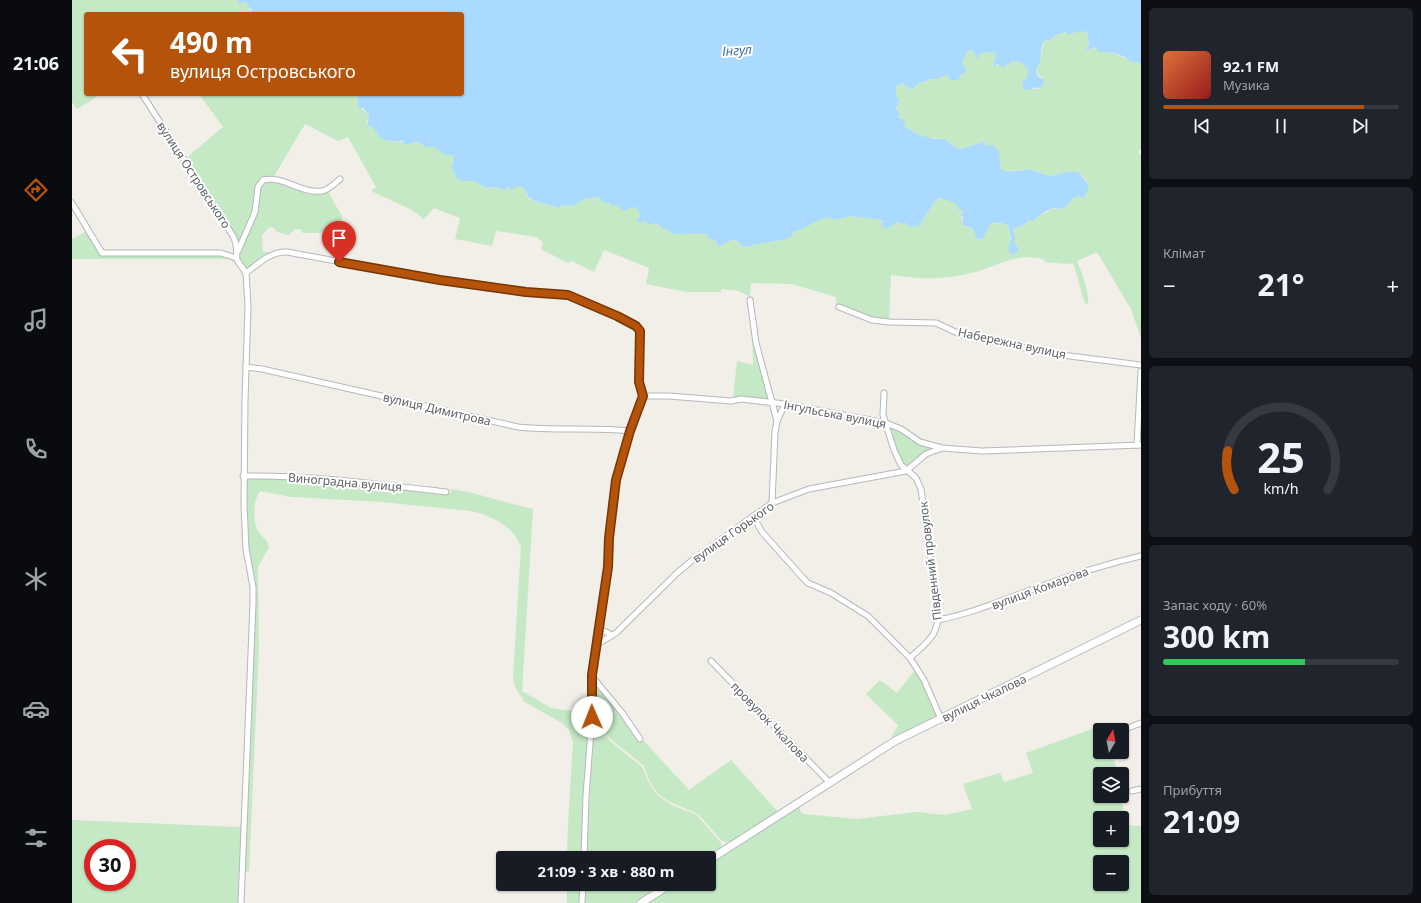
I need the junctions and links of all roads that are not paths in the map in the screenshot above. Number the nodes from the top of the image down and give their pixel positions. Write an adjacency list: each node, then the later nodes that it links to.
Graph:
1 (143, 96): 4 (street, вулиця Островського)
2 (340, 179): 4 (street)
3 (72, 204): 5 (street)
4 (238, 252): 5 (street)
5 (236, 258): 6 (street)
6 (246, 274): 10 (street); 13 (street)
7 (750, 300): 14 (street)
8 (838, 306): 9 (street, Набережна вулиця)
9 (1141, 365)
10 (246, 367): 18 (street, вулиця Димитрова); 23 (street)
11 (1141, 371): 19 (street)
12 (884, 393): 17 (street)
13 (643, 396): 14 (street, Інгульська вулиця); 18 (street)
14 (771, 403): 15 (street, Інгульська вулиця); 16 (street)
15 (785, 404): 16 (street); 17 (street, Інгульська вулиця)
16 (777, 421): 26 (street)
17 (886, 423): 20 (street, Інгульська вулиця); 22 (street)
18 (630, 431): 31 (street)
19 (1139, 445): 20 (street, Інгульська вулиця)
20 (942, 448): 21 (street)
21 (918, 460): 22 (street); 24 (street, Південний провулок)
22 (906, 471): 24 (street); 26 (street, вулиця Горького)
23 (243, 476): 25 (street, Виноградна вулиця); 48 (street)
24 (916, 478): 29 (street, Південний провулок)
25 (446, 492)
26 (772, 503): 27 (street, вулиця Горького)
27 (753, 516): 32 (street, вулиця Горького); 34 (street)
28 (1141, 556): 29 (street, вулиця Комарова)
29 (938, 620): 34 (street, Південний провулок)
30 (1141, 620): 37 (street, вулиця Чкалова)
31 (598, 628): 32 (street); 33 (street)
32 (612, 635): 33 (street, вулиця Горького)
33 (596, 645): 36 (street)
34 (910, 658): 37 (street)
35 (711, 661): 41 (street, провулок Чкалова)
36 (592, 675): 40 (street); 44 (street)
37 (941, 719): 41 (street, вулиця Чкалова)
38 (1141, 723): 39 (street)
39 (1129, 727)
40 (640, 739)
41 (829, 782): 45 (street, вулиця Чкалова)
42 (1141, 789): 43 (street)
43 (1132, 791)
44 (584, 851)
45 (716, 855)
46 (583, 891): 49 (street)
47 (660, 891): 50 (street)
48 (241, 903)
49 (582, 903)
50 (641, 903)

